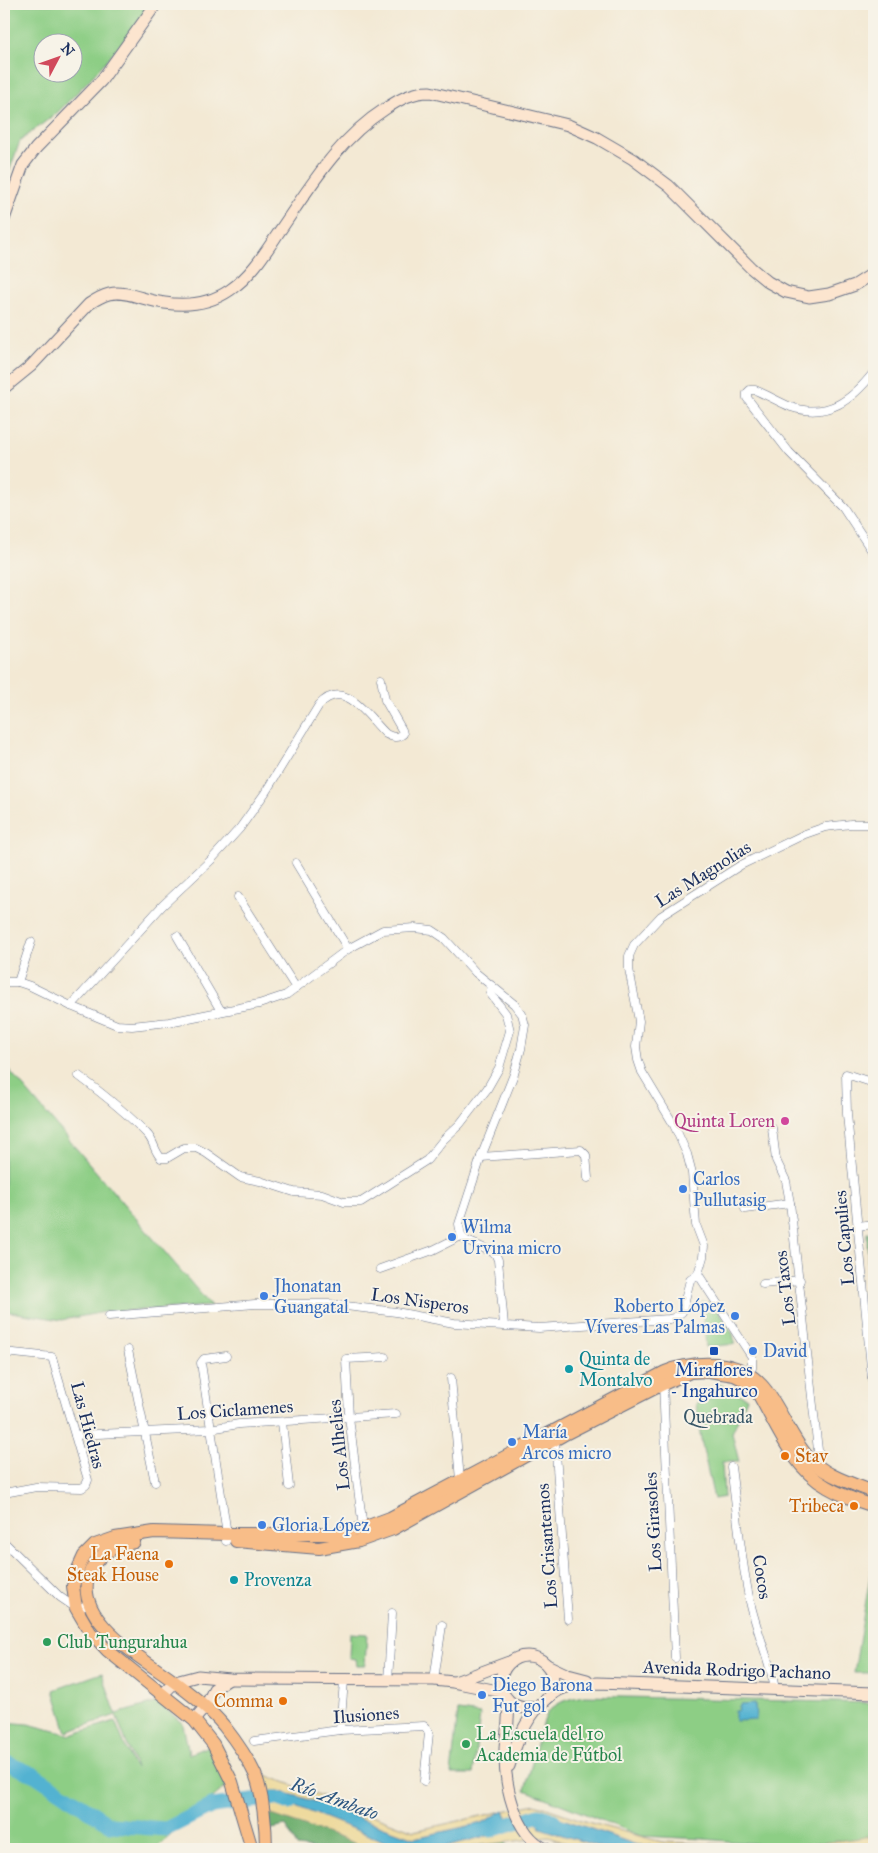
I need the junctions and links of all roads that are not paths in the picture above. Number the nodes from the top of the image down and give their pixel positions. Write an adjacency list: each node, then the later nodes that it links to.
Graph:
1 (156, 4): 2 (street)
2 (4, 220)
3 (874, 273): 5 (street)
4 (874, 372): 6 (street)
5 (4, 388)
6 (874, 554)
7 (381, 679): 18 (street)
8 (874, 824): 31 (street, Las Magnolias)
9 (296, 863): 13 (street)
10 (238, 897): 17 (street)
11 (177, 936): 19 (street)
12 (31, 942): 15 (street)
13 (348, 949): 16 (street); 17 (street)
14 (4, 982): 15 (street)
15 (18, 982): 18 (street)
16 (492, 986): 20 (street); 23 (street)
17 (296, 988): 19 (street)
18 (71, 1006): 19 (street)
19 (221, 1011)
20 (79, 1076)
21 (874, 1083): 28 (street, Los Capulies)
22 (772, 1128): 25 (street, Los Taxos)
23 (481, 1157): 24 (street); 29 (street)
24 (588, 1178)
25 (790, 1203): 26 (street); 32 (street, Los Taxos)
26 (745, 1209)
27 (874, 1224): 28 (street)
28 (858, 1226): 40 (street, Los Capulies)
29 (460, 1236): 30 (street); 35 (street)
30 (380, 1269)
31 (698, 1274): 35 (street, Los Nisperos); 42 (street)
32 (800, 1280): 33 (street); 54 (street, Los Taxos)
33 (763, 1284)
34 (109, 1316): 35 (street, Los Nisperos)
35 (504, 1325)
36 (128, 1350): 50 (street)
37 (4, 1352): 52 (street, Las Hiedras)
38 (226, 1356): 49 (street)
39 (385, 1357): 47 (street, Los Alhelies)
40 (872, 1358): 45 (street, Los Capulies)
41 (709, 1367): 42 (main road); 44 (main road); 51 (main road)
42 (747, 1376): 54 (main road)
43 (451, 1378): 55 (street)
44 (663, 1384): 51 (main road); 71 (street, Los Girasoles)
45 (874, 1399)
46 (396, 1414): 47 (street, Los Ciclamenes)
47 (349, 1417): 48 (street, Los Ciclamenes); 61 (street, Los Alhelies)
48 (282, 1422): 49 (street, Los Ciclamenes); 57 (street)
49 (210, 1428): 50 (street, Los Ciclamenes); 62 (street)
50 (145, 1431): 52 (street, Los Ciclamenes); 56 (street)
51 (559, 1434): 55 (main road); 62 (main road); 67 (street, Los Crisantemos)
52 (75, 1435): 59 (street, Las Hiedras)
53 (731, 1467): 81 (street, Cocos)
54 (813, 1469): 58 (main road); 60 (main road)
55 (460, 1480): 61 (main road)
56 (154, 1482)
57 (289, 1486)
58 (874, 1492)
59 (4, 1493)
60 (874, 1506)
61 (363, 1528): 62 (main road)
62 (226, 1537): 64 (main road); 65 (main road)
63 (4, 1542): 65 (street)
64 (90, 1605): 65 (street); 69 (main road)
65 (76, 1608): 70 (main road)
66 (392, 1613): 75 (street)
67 (568, 1620)
68 (442, 1625): 76 (street)
69 (117, 1640): 70 (main road); 78 (main road)
70 (107, 1650): 83 (main road)
71 (674, 1658)
72 (509, 1662): 73 (street); 79 (street); 84 (street)
73 (547, 1665): 80 (street, Avenida Rodrigo Pachano); 85 (street)
74 (229, 1679): 77 (street); 78 (street); 86 (street)
75 (388, 1680): 76 (street); 77 (street)
76 (434, 1680): 79 (street)
77 (344, 1681): 88 (street)
78 (175, 1682): 83 (street); 86 (main road)
79 (453, 1682): 84 (street)
80 (598, 1682): 81 (street, Avenida Rodrigo Pachano); 85 (street, Avenida Rodrigo Pachano)
81 (775, 1689): 82 (street, Avenida Rodrigo Pachano)
82 (874, 1693)
83 (162, 1695): 87 (main road)
84 (505, 1696): 85 (street); 90 (street)
85 (544, 1701): 90 (street)
86 (206, 1706): 87 (street); 93 (main road)
87 (194, 1720): 92 (main road)
88 (340, 1730): 89 (street, Ilusiones); 91 (street, Ilusiones)
89 (254, 1741)
90 (506, 1775): 94 (street)
91 (424, 1781)
92 (252, 1849)
93 (266, 1849)
94 (546, 1849)

